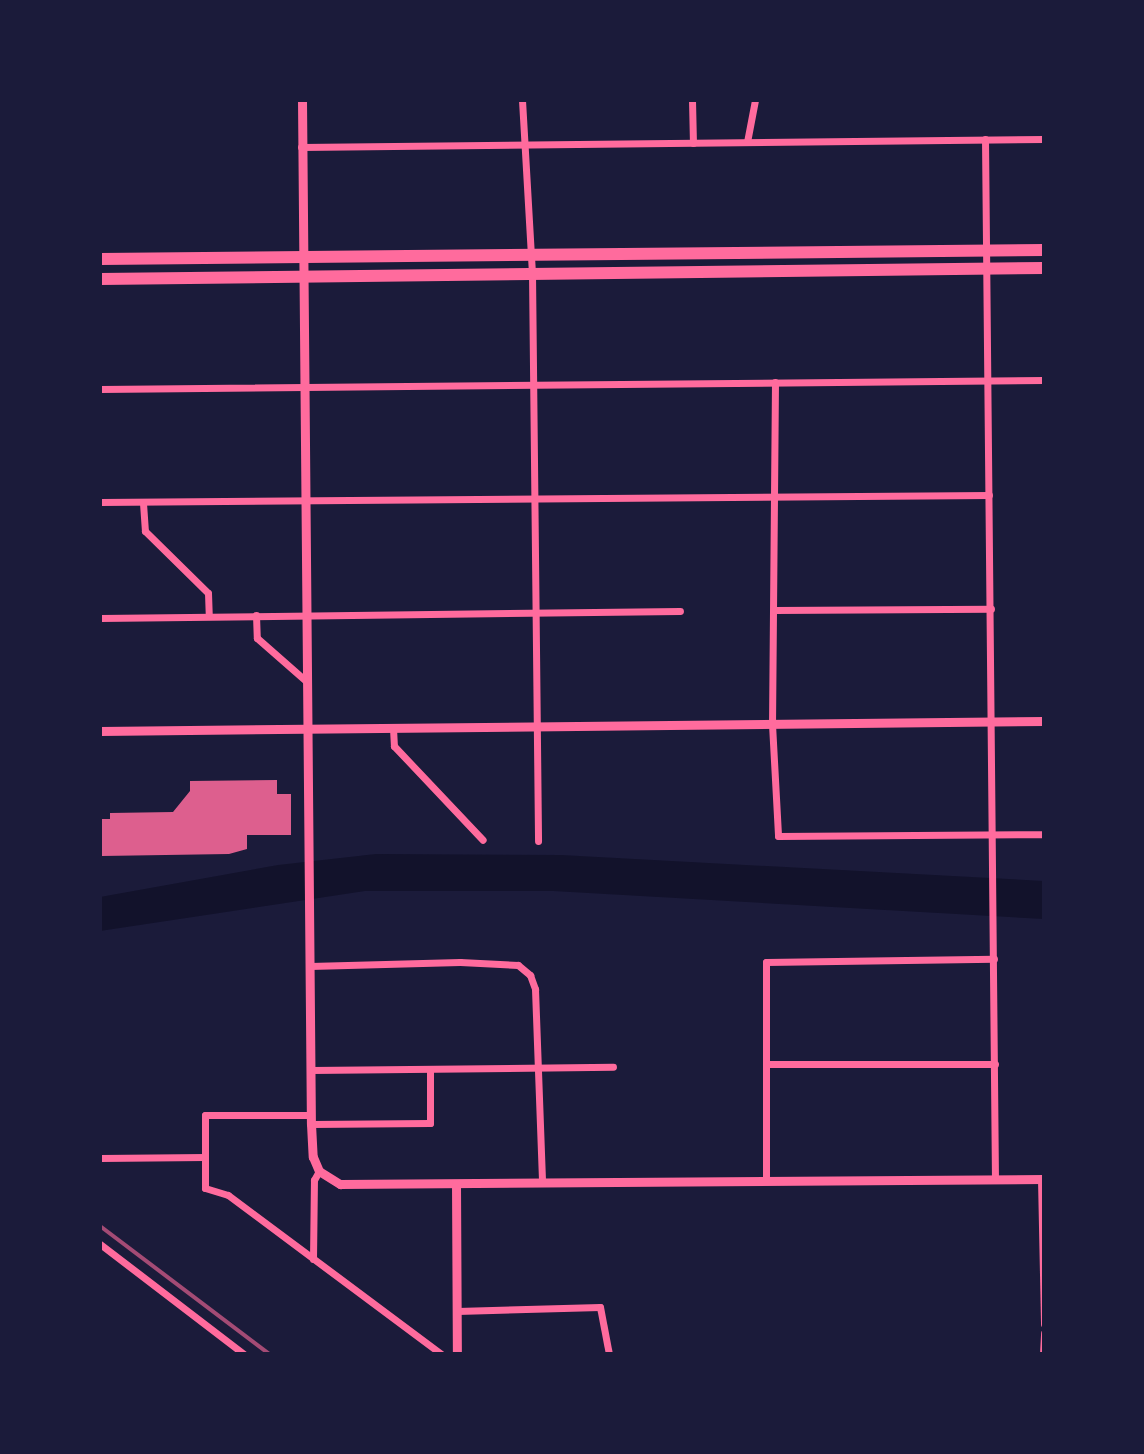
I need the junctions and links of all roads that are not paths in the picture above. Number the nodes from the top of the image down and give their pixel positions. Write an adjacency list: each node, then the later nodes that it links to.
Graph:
1 (302, 100): 10 (street)
2 (522, 100): 9 (street)
3 (692, 100): 8 (street)
4 (755, 100): 7 (street)
5 (985, 139): 6 (street); 7 (street); 12 (street)
6 (1044, 139)
7 (747, 142): 8 (street)
8 (693, 143): 9 (street)
9 (523, 145): 10 (street); 13 (street)
10 (301, 147): 14 (street)
11 (1044, 250): 12 (highway)
12 (987, 251): 13 (highway); 17 (street)
13 (530, 255): 14 (highway); 18 (street)
14 (303, 258): 15 (highway); 19 (street)
15 (100, 259)
16 (1044, 268): 17 (highway)
17 (988, 269): 18 (highway); 22 (street)
18 (532, 273): 19 (highway); 24 (street)
19 (303, 276): 20 (highway); 25 (street)
20 (100, 279)
21 (1044, 380): 22 (street)
22 (989, 381): 23 (street); 27 (street)
23 (775, 382): 24 (street); 28 (street)
24 (532, 383): 25 (street); 29 (street)
25 (304, 386): 26 (street); 30 (street)
26 (100, 389)
27 (989, 495): 28 (street); 33 (street)
28 (774, 496): 29 (street); 34 (street)
29 (534, 499): 30 (street); 36 (street)
30 (304, 501): 32 (street); 38 (street)
31 (100, 502): 32 (street)
32 (143, 503): 39 (street)
33 (991, 609): 34 (street); 43 (street)
34 (774, 610): 44 (street)
35 (680, 611): 36 (street)
36 (538, 614): 38 (street); 45 (street)
37 (256, 615): 38 (street); 39 (street); 41 (street)
38 (307, 615): 41 (street)
39 (209, 616): 40 (street)
40 (100, 618)
41 (306, 681): 47 (street)
42 (1044, 721): 43 (street)
43 (992, 722): 44 (street); 49 (street)
44 (772, 724): 45 (street); 49 (street)
45 (537, 727): 46 (street); 52 (street)
46 (393, 728): 47 (street); 51 (street)
47 (307, 729): 48 (street); 54 (street)
48 (100, 731)
49 (994, 834): 50 (street); 53 (street)
50 (1044, 834)
51 (483, 840)
52 (538, 841)
53 (994, 959): 55 (street); 56 (street)
54 (310, 966): 58 (street); 60 (street)
55 (766, 1064): 56 (street); 67 (street)
56 (995, 1064): 65 (street)
57 (613, 1067): 58 (street)
58 (537, 1068): 59 (street); 68 (street)
59 (430, 1069): 60 (street); 61 (street)
60 (311, 1070): 61 (street)
61 (311, 1119): 62 (street); 64 (street)
62 (205, 1157): 63 (street); 71 (street)
63 (100, 1158)
64 (319, 1171): 69 (street); 71 (street)
65 (995, 1179): 66 (street); 67 (street)
66 (1042, 1179): 73 (street)
67 (766, 1180): 68 (street)
68 (542, 1183): 69 (street)
69 (456, 1184): 72 (street)
70 (100, 1244): 75 (street)
71 (313, 1259): 76 (street)
72 (457, 1311): 77 (street); 78 (street)
73 (1044, 1324)
74 (1044, 1333): 79 (street)
75 (244, 1354)
76 (441, 1354)
77 (457, 1354)
78 (609, 1354)
79 (1043, 1354)

